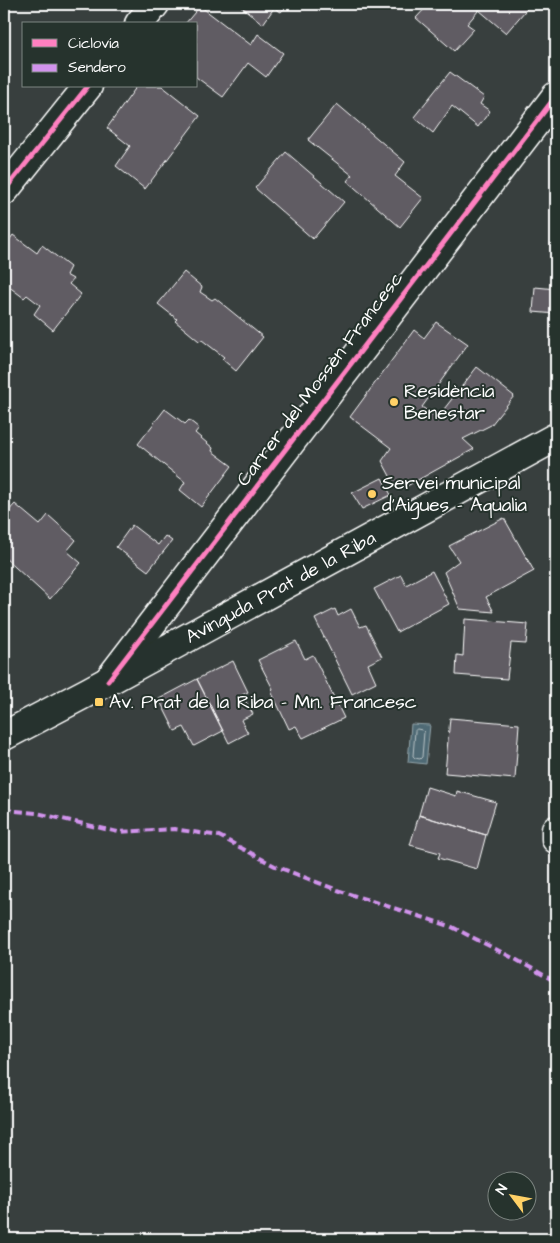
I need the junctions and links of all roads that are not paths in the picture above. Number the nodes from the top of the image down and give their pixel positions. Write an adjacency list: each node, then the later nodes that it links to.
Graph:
1 (155, 4): 2 (street)
2 (141, 22)
3 (86, 88): 5 (street)
4 (556, 96): 7 (street, Carrer del Mossèn Francesc)
5 (4, 191)
6 (556, 437): 7 (street, Avinguda Prat de la Riba)
7 (108, 681): 8 (street, Avinguda Prat de la Riba)
8 (4, 736)
9 (556, 830): 10 (street)
10 (556, 839)

